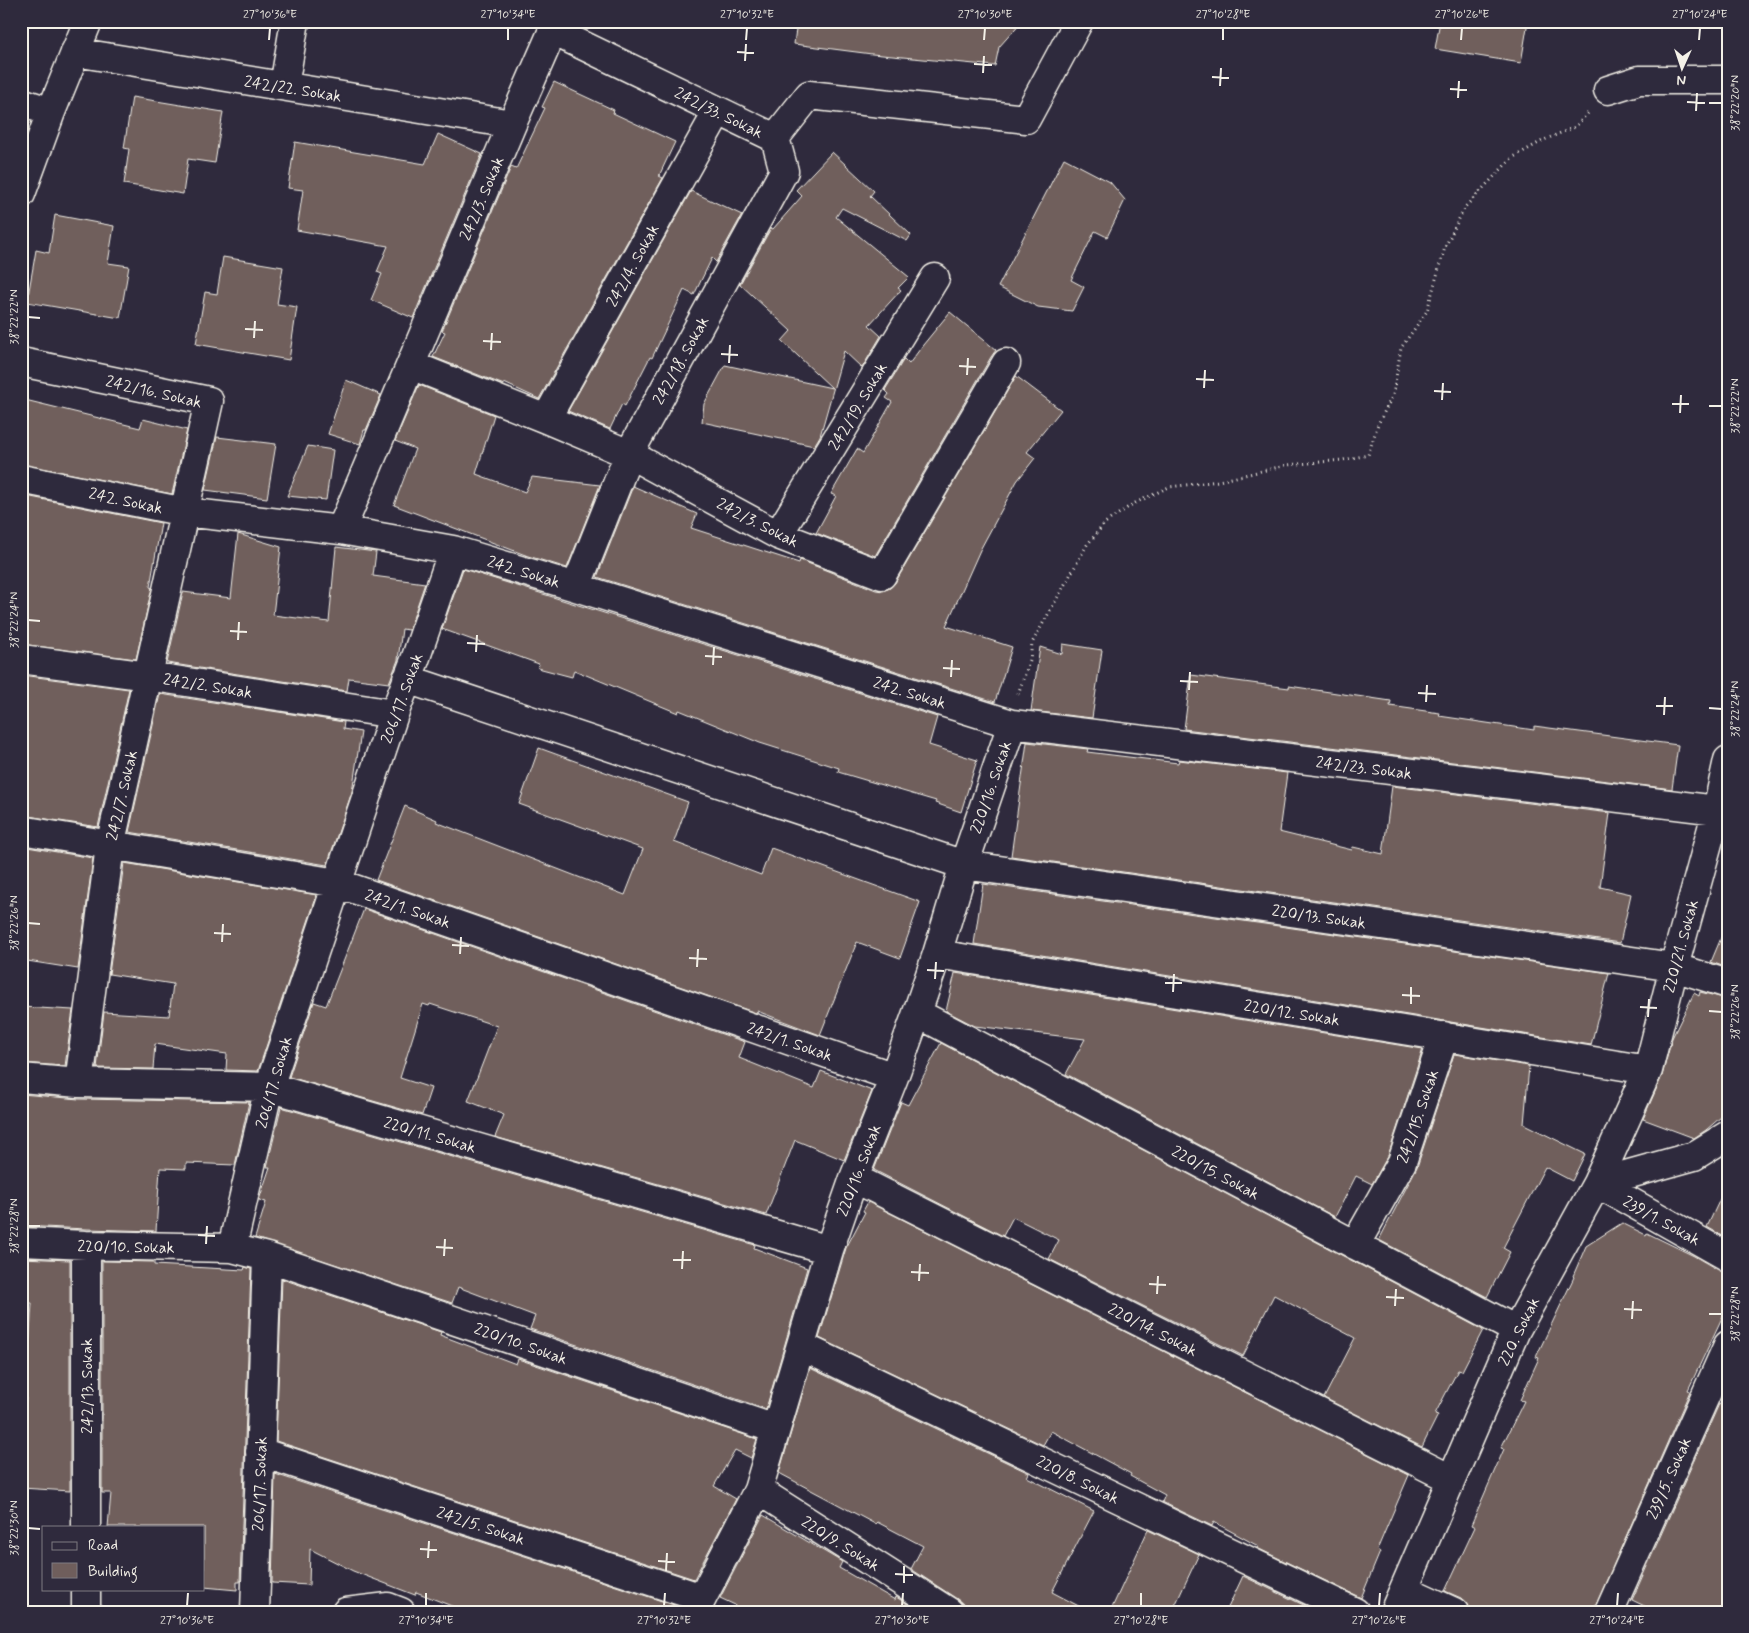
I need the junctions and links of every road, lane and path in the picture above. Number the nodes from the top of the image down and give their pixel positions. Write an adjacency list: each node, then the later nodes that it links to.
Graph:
1 (88, 21): 5 (street)
2 (295, 21): 7 (street)
3 (1079, 21): 13 (street, 242/33. Sokak)
4 (555, 26): 10 (street, 242/33. Sokak); 12 (street, 242/3. Sokak)
5 (75, 52): 7 (street, 242/22. Sokak); 11 (street)
6 (1728, 80): 8 (street)
7 (284, 86): 12 (street, 242/22. Sokak)
8 (1608, 90): 31 (path)
9 (21, 102): 11 (street)
10 (718, 111): 13 (street, 242/33. Sokak); 19 (street, 242/4. Sokak)
11 (51, 112): 14 (street)
12 (512, 124): 18 (street, 242/3. Sokak)
13 (775, 138): 20 (street, 242/18. Sokak)
14 (21, 194)
15 (936, 278): 24 (street, 242/19. Sokak)
16 (21, 362): 22 (street, 242/16. Sokak)
17 (1006, 363): 24 (street, 242/3. Sokak)
18 (411, 365): 19 (street, 242/3. Sokak); 23 (street, 242/3. Sokak)
19 (546, 419): 20 (street, 242/3. Sokak)
20 (629, 454): 24 (street, 242/3. Sokak); 26 (street, 242/18. Sokak)
21 (21, 479): 22 (street, 242. Sokak)
22 (185, 512): 23 (street, 242. Sokak); 28 (street, 242/7. Sokak)
23 (341, 530): 25 (street, 242. Sokak)
24 (778, 534)
25 (453, 550): 26 (street, 242. Sokak); 29 (street, 206/17. Sokak)
26 (576, 587): 31 (street, 242. Sokak)
27 (21, 659): 28 (street, 242/2. Sokak)
28 (148, 676): 30 (street, 242/2. Sokak); 35 (street, 242/7. Sokak)
29 (407, 679): 30 (street, 206/17. Sokak); 36 (street, 220/13. Sokak)
30 (394, 714): 37 (street, 206/17. Sokak)
31 (1010, 723): 33 (street, 242/23. Sokak); 36 (street, 220/16. Sokak)
32 (1728, 760): 33 (street, 220/21. Sokak)
33 (1722, 812): 39 (street, 220/21. Sokak)
34 (21, 830): 35 (street, 242/1. Sokak)
35 (110, 846): 37 (street, 242/1. Sokak); 46 (street, 242/7. Sokak)
36 (964, 865): 38 (street, 220/16. Sokak); 39 (street, 220/13. Sokak)
37 (337, 883): 44 (street, 242/1. Sokak); 47 (street, 206/17. Sokak)
38 (937, 954): 41 (street, 220/16. Sokak); 42 (street, 220/12. Sokak)
39 (1674, 967): 40 (street, 220/13. Sokak); 43 (street, 220/21. Sokak)
40 (1728, 984)
41 (917, 1013): 44 (street, 220/16. Sokak); 53 (street, 220/15. Sokak)
42 (1444, 1036): 43 (street, 220/12. Sokak); 53 (street, 242/15. Sokak)
43 (1648, 1070): 50 (street, 220/21. Sokak)
44 (894, 1077): 49 (street, 220/16. Sokak)
45 (21, 1078): 46 (street, 220/11. Sokak)
46 (80, 1083): 47 (street, 220/11. Sokak)
47 (269, 1087): 54 (street, 206/17. Sokak); 55 (street, 220/11. Sokak)
48 (1728, 1135): 50 (street)
49 (854, 1178): 55 (street, 220/16. Sokak); 63 (street, 220/14. Sokak)
50 (1597, 1184): 57 (street, 239/1. Sokak); 58 (street, 220. Sokak)
51 (21, 1242): 52 (street, 220/10. Sokak)
52 (86, 1245): 54 (street, 220/10. Sokak); 65 (street, 242/13. Sokak)
53 (1355, 1245): 58 (street, 220/15. Sokak)
54 (232, 1248): 56 (street)
55 (829, 1250): 60 (street, 220/16. Sokak)
56 (267, 1257): 61 (street, 220/10. Sokak); 62 (street, 206/17. Sokak)
57 (1728, 1257)
58 (1516, 1330): 63 (street, 220. Sokak)
59 (1728, 1345): 76 (street, 239/5. Sokak)
60 (801, 1346): 61 (street, 220/16. Sokak); 74 (street, 220/8. Sokak)
61 (775, 1429): 64 (street, 220/16. Sokak)
62 (260, 1452): 68 (street, 242/5. Sokak); 70 (street, 206/17. Sokak)
63 (1451, 1479): 67 (street, 220. Sokak)
64 (758, 1490): 68 (street, 220/16. Sokak); 73 (street, 220/9. Sokak)
65 (86, 1526)
66 (86, 1590): 69 (street)
67 (1399, 1600): 75 (street)
68 (698, 1605)
69 (86, 1612)
70 (255, 1612)
71 (346, 1612): 72 (street)
72 (401, 1612)
73 (949, 1612)
74 (1355, 1612)
75 (1454, 1612)
76 (1608, 1612)

